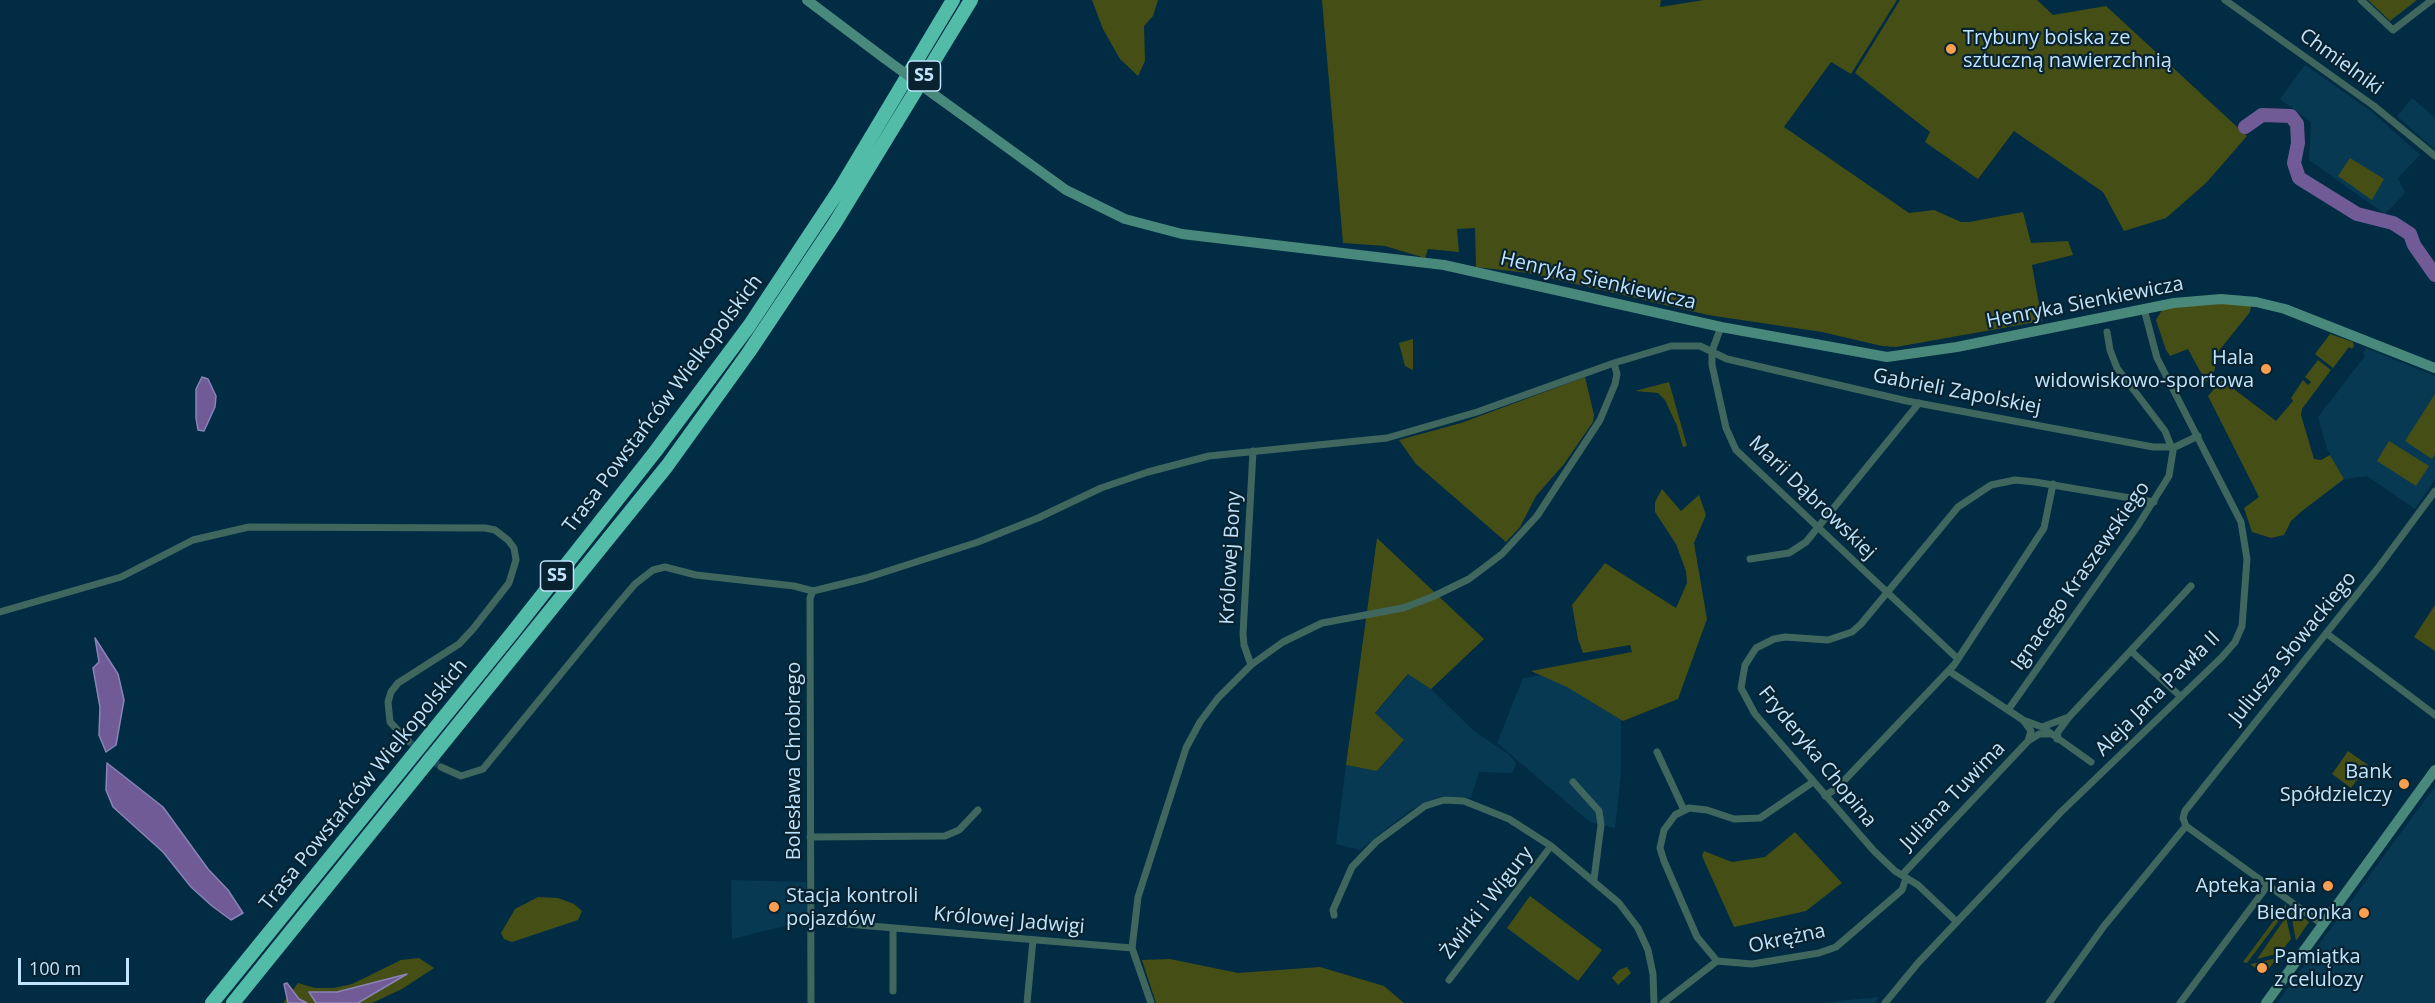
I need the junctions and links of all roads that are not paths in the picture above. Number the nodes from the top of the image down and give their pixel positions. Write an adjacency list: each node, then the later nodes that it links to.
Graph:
1 (807, 0): 9 (street, Henryka Sienkiewicza, bridge)
2 (953, 0): 67 (highway, Trasa Powstańców Wielkopolskich / S5)
3 (971, 0): 68 (highway, Trasa Powstańców Wielkopolskich / S5)
4 (2225, 0): 7 (street, Chmielniki)
5 (2361, 0): 6 (street)
6 (2432, 0)
7 (2435, 156)
8 (2144, 309): 9 (street, Henryka Sienkiewicza); 13 (street, Henryka Sienkiewicza); 15 (street, Aleja Jana Pawła II)
9 (1721, 327): 11 (street, Marii Dąbrowskiej)
10 (2107, 332): 16 (street)
11 (1712, 351): 12 (street, Gabrieli Zapolskiej); 14 (street, Gabrieli Zapolskiej); 21 (street, Marii Dąbrowskiej)
12 (1614, 363): 17 (street, Gabrieli Zapolskiej); 30 (street)
13 (2435, 368)
14 (1919, 404): 16 (street, Gabrieli Zapolskiej); 21 (street)
15 (2198, 436): 16 (street, Gabrieli Zapolskiej); 32 (street, Aleja Jana Pawła II)
16 (2171, 447): 20 (street, Ignacego Kraszewskiego)
17 (1253, 451): 24 (street, Gabrieli Zapolskiej); 30 (street, Królowej Bony)
18 (2053, 484): 20 (street, Fryderyka Chopina); 25 (street, Fryderyka Chopina); 29 (street)
19 (2435, 490): 27 (street, Juliusza Słowackiego)
20 (2154, 502): 33 (street, Ignacego Kraszewskiego)
21 (1818, 528): 22 (street); 25 (street, Marii Dąbrowskiej)
22 (1750, 559)
23 (2191, 586): 28 (street)
24 (813, 591): 44 (street); 52 (street, Bolesława Chrobrego)
25 (1887, 593): 29 (street, Marii Dąbrowskiej); 46 (street, Fryderyka Chopina)
26 (0, 612): 40 (street)
27 (2326, 633): 34 (street); 51 (street, Juliusza Słowackiego)
28 (2131, 651): 32 (street); 35 (street)
29 (1958, 659): 31 (street)
30 (1251, 665): 63 (street)
31 (1949, 671): 33 (street); 48 (street)
32 (2181, 696): 59 (street, Aleja Jana Pawła II)
33 (2008, 710): 36 (street)
34 (2435, 715)
35 (2069, 717): 37 (street); 39 (street)
36 (2023, 720): 37 (street); 41 (street, Juliana Tuwima)
37 (2042, 728): 38 (street)
38 (2050, 734): 39 (street); 41 (street, Juliana Tuwima)
39 (2058, 739): 43 (street)
40 (408, 741)
41 (2028, 741): 54 (street, Juliana Tuwima)
42 (1656, 752): 50 (street)
43 (2091, 762)
44 (441, 768)
45 (2435, 770): 60 (street)
46 (1813, 782): 48 (street, Fryderyka Chopina); 50 (street)
47 (1572, 783): 55 (street)
48 (1825, 796): 54 (street, Fryderyka Chopina)
49 (978, 810): 52 (street)
50 (1684, 810): 64 (street)
51 (2186, 826): 56 (street); 75 (street)
52 (810, 837): 58 (street, Bolesława Chrobrego)
53 (1551, 846): 55 (street, Żwirki i Wigury); 57 (street, Żwirki i Wigury); 65 (street, Żwirki i Wigury)
54 (1904, 877): 59 (street, Fryderyka Chopina); 64 (street, Okrężna)
55 (1594, 879): 72 (street, Żwirki i Wigury)
56 (2268, 885): 60 (street); 76 (street)
57 (1334, 915)
58 (811, 921): 61 (street, Królowej Jadwigi); 69 (street, Bolesława Chrobrego)
59 (1957, 922): 74 (street, Aleja Jana Pawła II)
60 (2323, 925): 77 (street)
61 (893, 928): 62 (street, Królowej Jadwigi); 66 (street)
62 (1033, 940): 63 (street, Królowej Jadwigi); 70 (street)
63 (1132, 948): 71 (street)
64 (1717, 962): 73 (street)
65 (1449, 980)
66 (893, 992)
67 (212, 1003)
68 (233, 1003)
69 (811, 1003)
70 (1027, 1003)
71 (1150, 1003)
72 (1654, 1003)
73 (1663, 1003)
74 (1885, 1003)
75 (2049, 1003)
76 (2180, 1003)
77 (2266, 1003)

